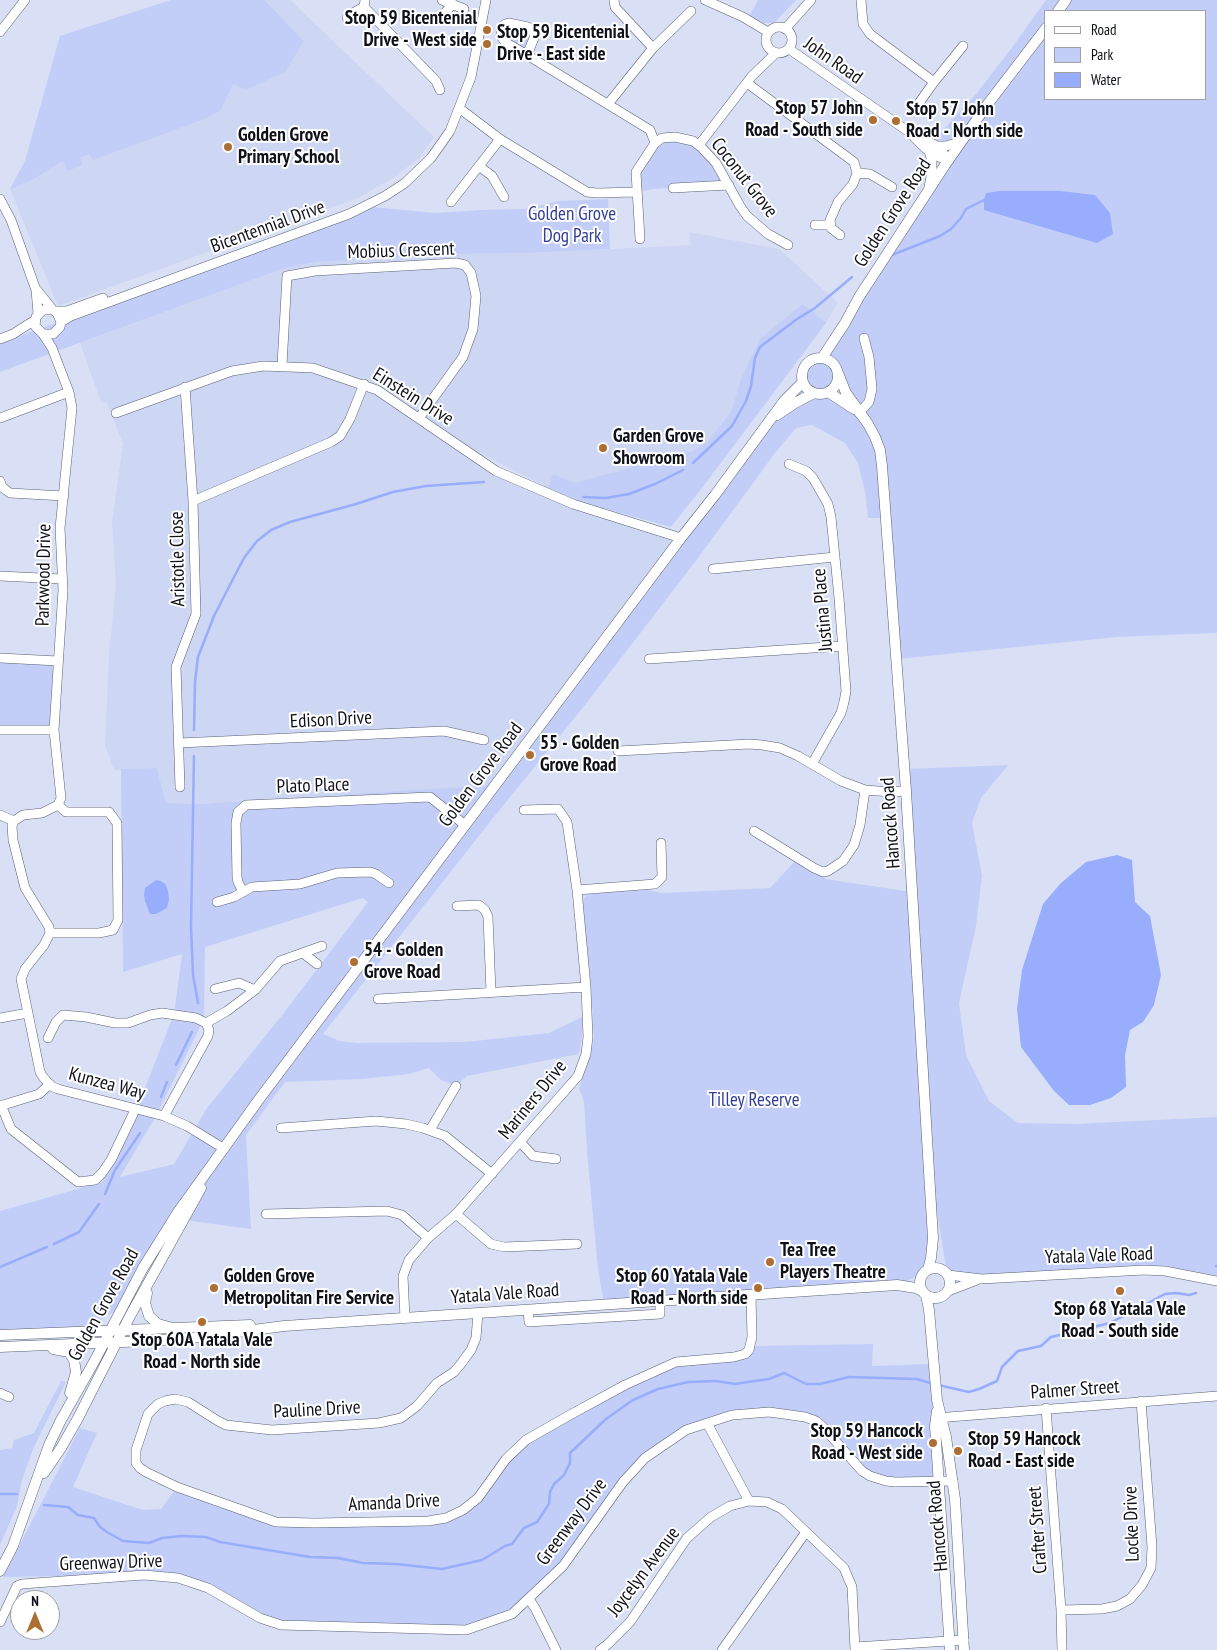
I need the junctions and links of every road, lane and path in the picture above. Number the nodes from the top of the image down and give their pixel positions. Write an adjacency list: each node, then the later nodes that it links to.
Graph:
1 (25, 0): 16 (street)
2 (442, 0): 9 (street)
3 (614, 0): 19 (street)
4 (705, 0): 17 (street)
5 (811, 0): 14 (street)
6 (861, 0): 24 (street)
7 (485, 1): 28 (street, Bicentennial Drive)
8 (365, 4): 12 (street); 25 (street)
9 (453, 4): 10 (street); 13 (street)
10 (464, 9)
11 (691, 11): 19 (street)
12 (347, 18)
13 (440, 18)
14 (785, 29): 17 (street); 20 (street)
15 (1044, 31): 31 (main road, Golden Grove Road)
16 (0, 32)
17 (768, 32): 21 (street)
18 (963, 46): 24 (street)
19 (653, 48): 27 (street)
20 (789, 49): 21 (street); 34 (street, John Road)
21 (772, 50): 23 (street)
22 (527, 55): 27 (street)
23 (749, 80): 33 (street); 37 (street)
24 (934, 82): 26 (street)
25 (440, 90)
26 (919, 103)
27 (608, 104): 32 (street)
28 (458, 108): 29 (street, Bicentennial Drive); 30 (street)
29 (454, 118): 52 (street, Bicentennial Drive); 54 (street, Bicentennial Drive)
30 (500, 138): 36 (street); 42 (street)
31 (962, 140): 34 (street); 35 (main road, Golden Grove Road)
32 (654, 143): 33 (street, Coconut Grove); 42 (street)
33 (699, 146): 38 (street, Coconut Grove)
34 (933, 149): 35 (street, John Road); 41 (street)
35 (949, 160): 41 (main road, Golden Grove Road)
36 (479, 166): 43 (street); 45 (street)
37 (857, 173): 39 (street); 46 (street)
38 (729, 185): 40 (street); 50 (street, Coconut Grove)
39 (892, 187)
40 (673, 188)
41 (928, 190): 55 (main road, Golden Grove Road)
42 (637, 192): 49 (street)
43 (504, 196)
44 (0, 200): 51 (street)
45 (451, 202)
46 (830, 224): 47 (street); 48 (street)
47 (815, 225)
48 (840, 236)
49 (640, 239)
50 (788, 245)
51 (36, 290): 52 (street); 53 (street)
52 (54, 310): 53 (street); 54 (street)
53 (37, 316): 56 (street); 57 (street)
54 (61, 322): 58 (street)
55 (845, 323): 62 (main road, Golden Grove Road); 64 (main road, Golden Grove Road)
56 (40, 333): 57 (street); 58 (street); 61 (street, Parkwood Drive)
57 (13, 334): 60 (street)
58 (53, 334): 61 (street, Parkwood Drive)
59 (864, 338): 72 (street)
60 (0, 339)
61 (52, 348): 68 (street, Parkwood Drive)
62 (822, 358): 64 (main road); 65 (main road)
63 (282, 365): 66 (street, Einstein Drive); 67 (street, Einstein Drive); 74 (street, Mobius Crescent)
64 (836, 370): 69 (main road); 72 (main road, Hancock Road)
65 (803, 382): 70 (main road); 75 (main road, Golden Grove Road)
66 (364, 384): 74 (street, Einstein Drive); 79 (street)
67 (185, 387): 71 (street, Einstein Drive); 79 (street, Aristotle Close)
68 (69, 392): 73 (street); 78 (street, Parkwood Drive)
69 (828, 392): 70 (main road); 72 (main road, Hancock Road)
70 (814, 393): 75 (main road, Golden Grove Road)
71 (116, 413)
72 (859, 413): 97 (main road, Hancock Road)
73 (0, 418)
74 (419, 418): 80 (street, Einstein Drive)
75 (772, 419): 80 (main road, Golden Grove Road)
76 (789, 464): 81 (street, Justina Place)
77 (0, 482): 78 (street)
78 (64, 496): 84 (street, Parkwood Drive)
79 (193, 501): 92 (street, Aristotle Close)
80 (680, 538): 102 (main road, Golden Grove Road)
81 (835, 557): 82 (street); 85 (street, Justina Place)
82 (713, 569)
83 (0, 576): 84 (street)
84 (61, 579): 88 (street, Parkwood Drive)
85 (842, 646): 87 (street); 94 (street, Justina Place)
86 (0, 658): 88 (street)
87 (649, 659)
88 (58, 661): 90 (street, Parkwood Drive)
89 (0, 730): 90 (street)
90 (54, 730): 98 (street, Parkwood Drive)
91 (484, 740): 92 (street, Edison Drive)
92 (179, 743): 95 (street, Aristotle Close)
93 (618, 751): 94 (street)
94 (812, 764): 96 (street)
95 (180, 787)
96 (864, 790): 97 (street); 103 (street)
97 (906, 791): 137 (main road, Hancock Road)
98 (58, 805): 101 (street); 110 (street)
99 (524, 810): 106 (street, Mariners Drive)
100 (0, 815): 101 (street)
101 (14, 821): 110 (street)
102 (465, 825): 107 (street, Plato Place); 131 (main road, Golden Grove Road)
103 (754, 830)
104 (661, 843): 106 (street)
105 (389, 883): 107 (street)
106 (577, 890): 114 (street, Mariners Drive)
107 (243, 892): 108 (street)
108 (217, 902)
109 (457, 906): 117 (street)
110 (50, 933): 119 (street, Kunzea Way)
111 (322, 946): 112 (street)
112 (303, 953): 113 (street); 116 (street)
113 (317, 964)
114 (586, 987): 117 (street); 130 (street, Mariners Drive)
115 (215, 990): 116 (street)
116 (255, 990): 121 (street)
117 (491, 992): 118 (street)
118 (378, 999)
119 (28, 1013): 120 (street); 123 (street, Kunzea Way)
120 (0, 1018)
121 (206, 1022): 122 (street); 127 (street)
122 (48, 1038)
123 (50, 1084): 125 (street); 126 (street, Kunzea Way)
124 (456, 1086): 129 (street)
125 (1, 1106): 126 (street)
126 (135, 1110): 127 (street, Kunzea Way)
127 (164, 1116): 131 (street, Kunzea Way)
128 (281, 1128): 129 (street)
129 (430, 1130): 133 (street)
130 (521, 1142): 132 (street); 133 (street, Mariners Drive)
131 (221, 1151): 142 (main road, Golden Grove Road); 153 (main road, Golden Grove Road)
132 (556, 1159)
133 (492, 1174): 135 (street, Mariners Drive)
134 (266, 1214): 136 (street)
135 (456, 1214): 136 (street, Mariners Drive); 138 (street)
136 (428, 1238): 149 (street, Mariners Drive)
137 (934, 1238): 139 (main road, Hancock Road); 140 (main road, Hancock Road)
138 (577, 1244)
139 (925, 1272): 140 (main road); 144 (main road, Yatala Vale Road); 145 (main road)
140 (945, 1272): 141 (street, Yatala Vale Road); 146 (main road)
141 (982, 1279): 143 (street, Yatala Vale Road); 146 (street, Yatala Vale Road)
142 (151, 1280): 151 (main road); 152 (main road, Golden Grove Road)
143 (1217, 1281)
144 (897, 1285): 145 (main road, Yatala Vale Road); 147 (main road, Yatala Vale Road)
145 (924, 1293): 146 (main road); 159 (main road, Hancock Road)
146 (944, 1294): 159 (main road, Hancock Road)
147 (752, 1295): 148 (main road, Yatala Vale Road); 169 (street, Amanda Drive)
148 (478, 1313): 149 (main road, Yatala Vale Road); 169 (street, Pauline Drive)
149 (405, 1318): 150 (main road, Yatala Vale Road)
150 (284, 1326): 151 (main road); 155 (main road, Yatala Vale Road)
151 (176, 1328): 152 (main road)
152 (122, 1331): 153 (main road); 156 (main road, Golden Grove Road)
153 (110, 1332): 154 (main road); 157 (main road, Golden Grove Road)
154 (0, 1335)
155 (168, 1340): 156 (main road, Yatala Vale Road); 160 (main road)
156 (117, 1342): 157 (main road, Yatala Vale Road); 160 (main road, Golden Grove Road)
157 (104, 1343): 158 (main road, Yatala Vale Road); 167 (main road, Golden Grove Road)
158 (1, 1347): 167 (main road)
159 (933, 1348): 166 (main road, Hancock Road)
160 (107, 1361): 172 (main road, Golden Grove Road)
161 (0, 1393): 163 (street)
162 (1217, 1396): 164 (street, Palmer Street)
163 (9, 1397)
164 (1141, 1401): 165 (street, Palmer Street); 177 (street, Locke Drive)
165 (1046, 1408): 166 (street, Palmer Street); 177 (street, Crafter Street)
166 (939, 1417): 170 (main road, Hancock Road); 171 (main road, Hancock Road)
167 (61, 1420): 172 (main road, Golden Grove Road)
168 (707, 1423): 171 (street, Greenway Drive); 173 (street); 176 (street, Greenway Drive)
169 (136, 1450)
170 (952, 1481): 171 (street, Greenway Drive); 179 (main road, Hancock Road)
171 (939, 1482): 180 (main road, Hancock Road)
172 (36, 1484): 175 (main road, Golden Grove Road)
173 (749, 1501): 174 (street, Joycelyn Avenue); 183 (street, Joycelyn Avenue)
174 (806, 1532): 181 (street, Joycelyn Avenue); 184 (street)
175 (0, 1571)
176 (529, 1599): 178 (street, Greenway Drive); 182 (street)
177 (1060, 1610): 185 (street, Crafter Street)
178 (0, 1622)
179 (964, 1645): 180 (street)
180 (949, 1646): 181 (street)
181 (855, 1649)
182 (556, 1650)
183 (600, 1650)
184 (722, 1650)
185 (1062, 1650)

